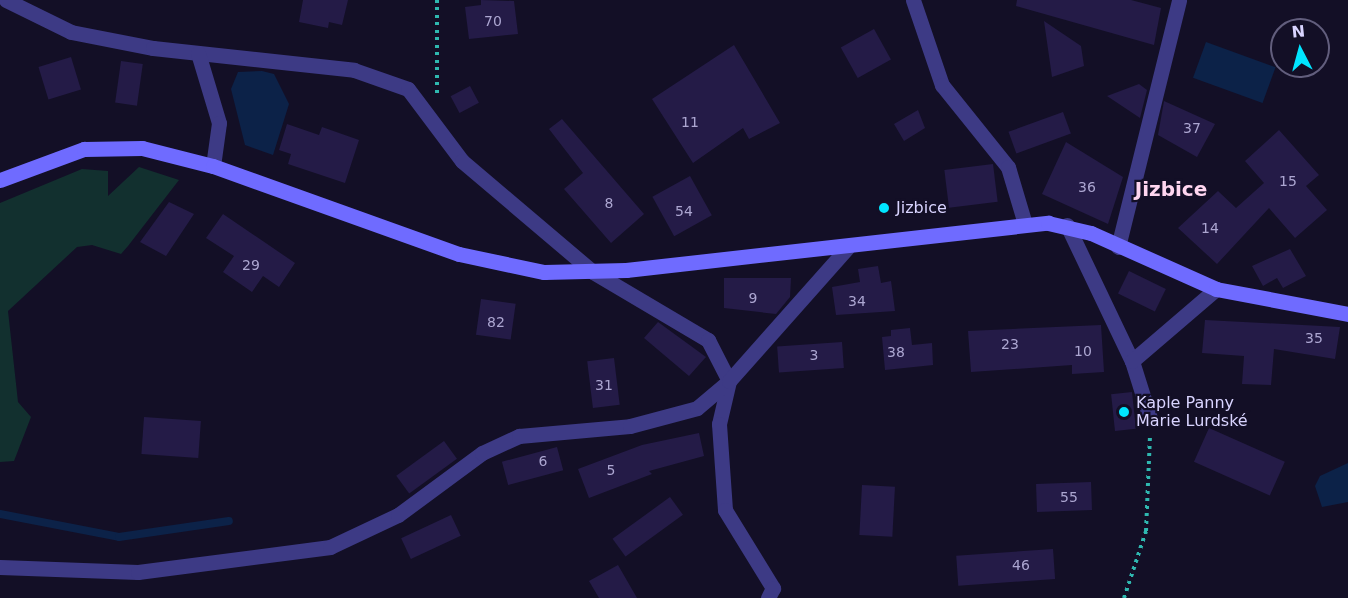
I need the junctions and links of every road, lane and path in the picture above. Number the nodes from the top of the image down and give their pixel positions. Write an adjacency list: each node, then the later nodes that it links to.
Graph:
1 (6, 0): 5 (street)
2 (436, 0): 6 (path)
3 (913, 0): 9 (street)
4 (1179, 0): 12 (street)
5 (198, 53): 6 (street); 7 (street)
6 (437, 127): 13 (street)
7 (213, 166): 8 (street); 13 (street)
8 (0, 180)
9 (1025, 224): 10 (street); 11 (street)
10 (1068, 225): 12 (street); 16 (street)
11 (848, 247): 13 (street); 17 (street)
12 (1118, 247): 14 (street)
13 (593, 272): 17 (street)
14 (1216, 289): 15 (street); 16 (street)
15 (1348, 314)
16 (1132, 361): 18 (street)
17 (729, 381): 19 (street); 20 (street)
18 (1150, 418): 21 (path)
19 (0, 567)
20 (768, 598)
21 (1124, 598)

